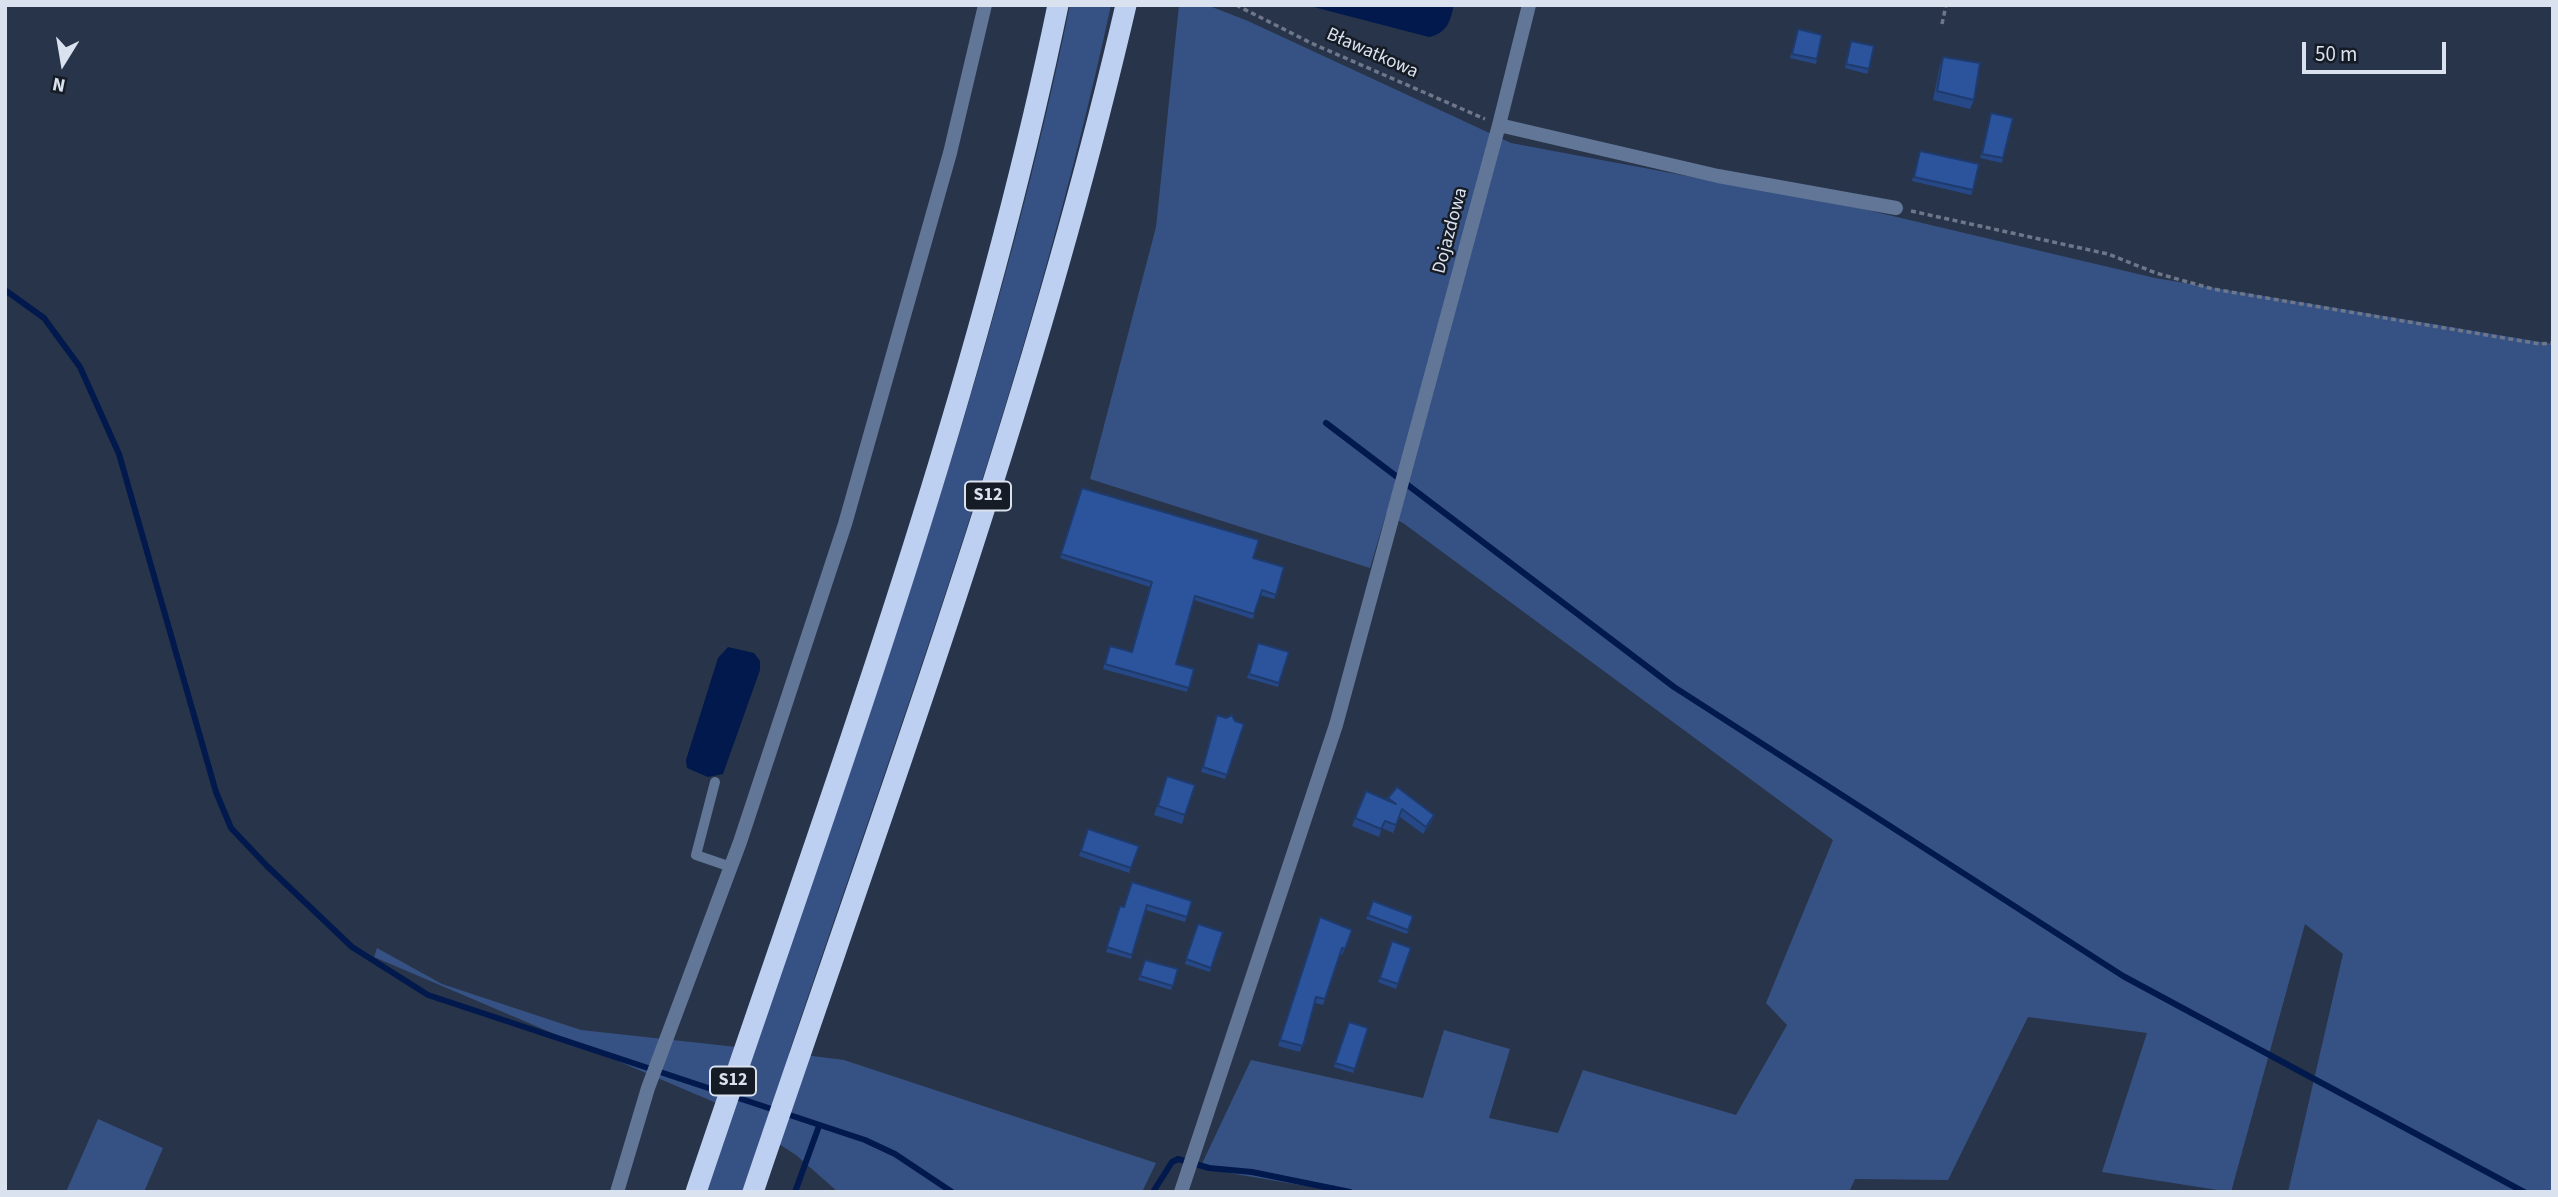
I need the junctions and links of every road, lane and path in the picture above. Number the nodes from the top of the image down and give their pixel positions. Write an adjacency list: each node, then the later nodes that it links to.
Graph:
1 (985, 5): 12 (street)
2 (1058, 5): 15 (highway, S12)
3 (1126, 5): 16 (highway, S12)
4 (1236, 5): 8 (path, Bławatkowa)
5 (1529, 5): 8 (street, Dojazdowa)
6 (1946, 5): 7 (path)
7 (1942, 24)
8 (1499, 125): 9 (street); 13 (street, Dojazdowa)
9 (1896, 208): 10 (path)
10 (2553, 344)
11 (715, 782): 12 (lane)
12 (731, 867): 14 (street)
13 (1182, 1187)
14 (617, 1192)
15 (696, 1192)
16 (753, 1192)

